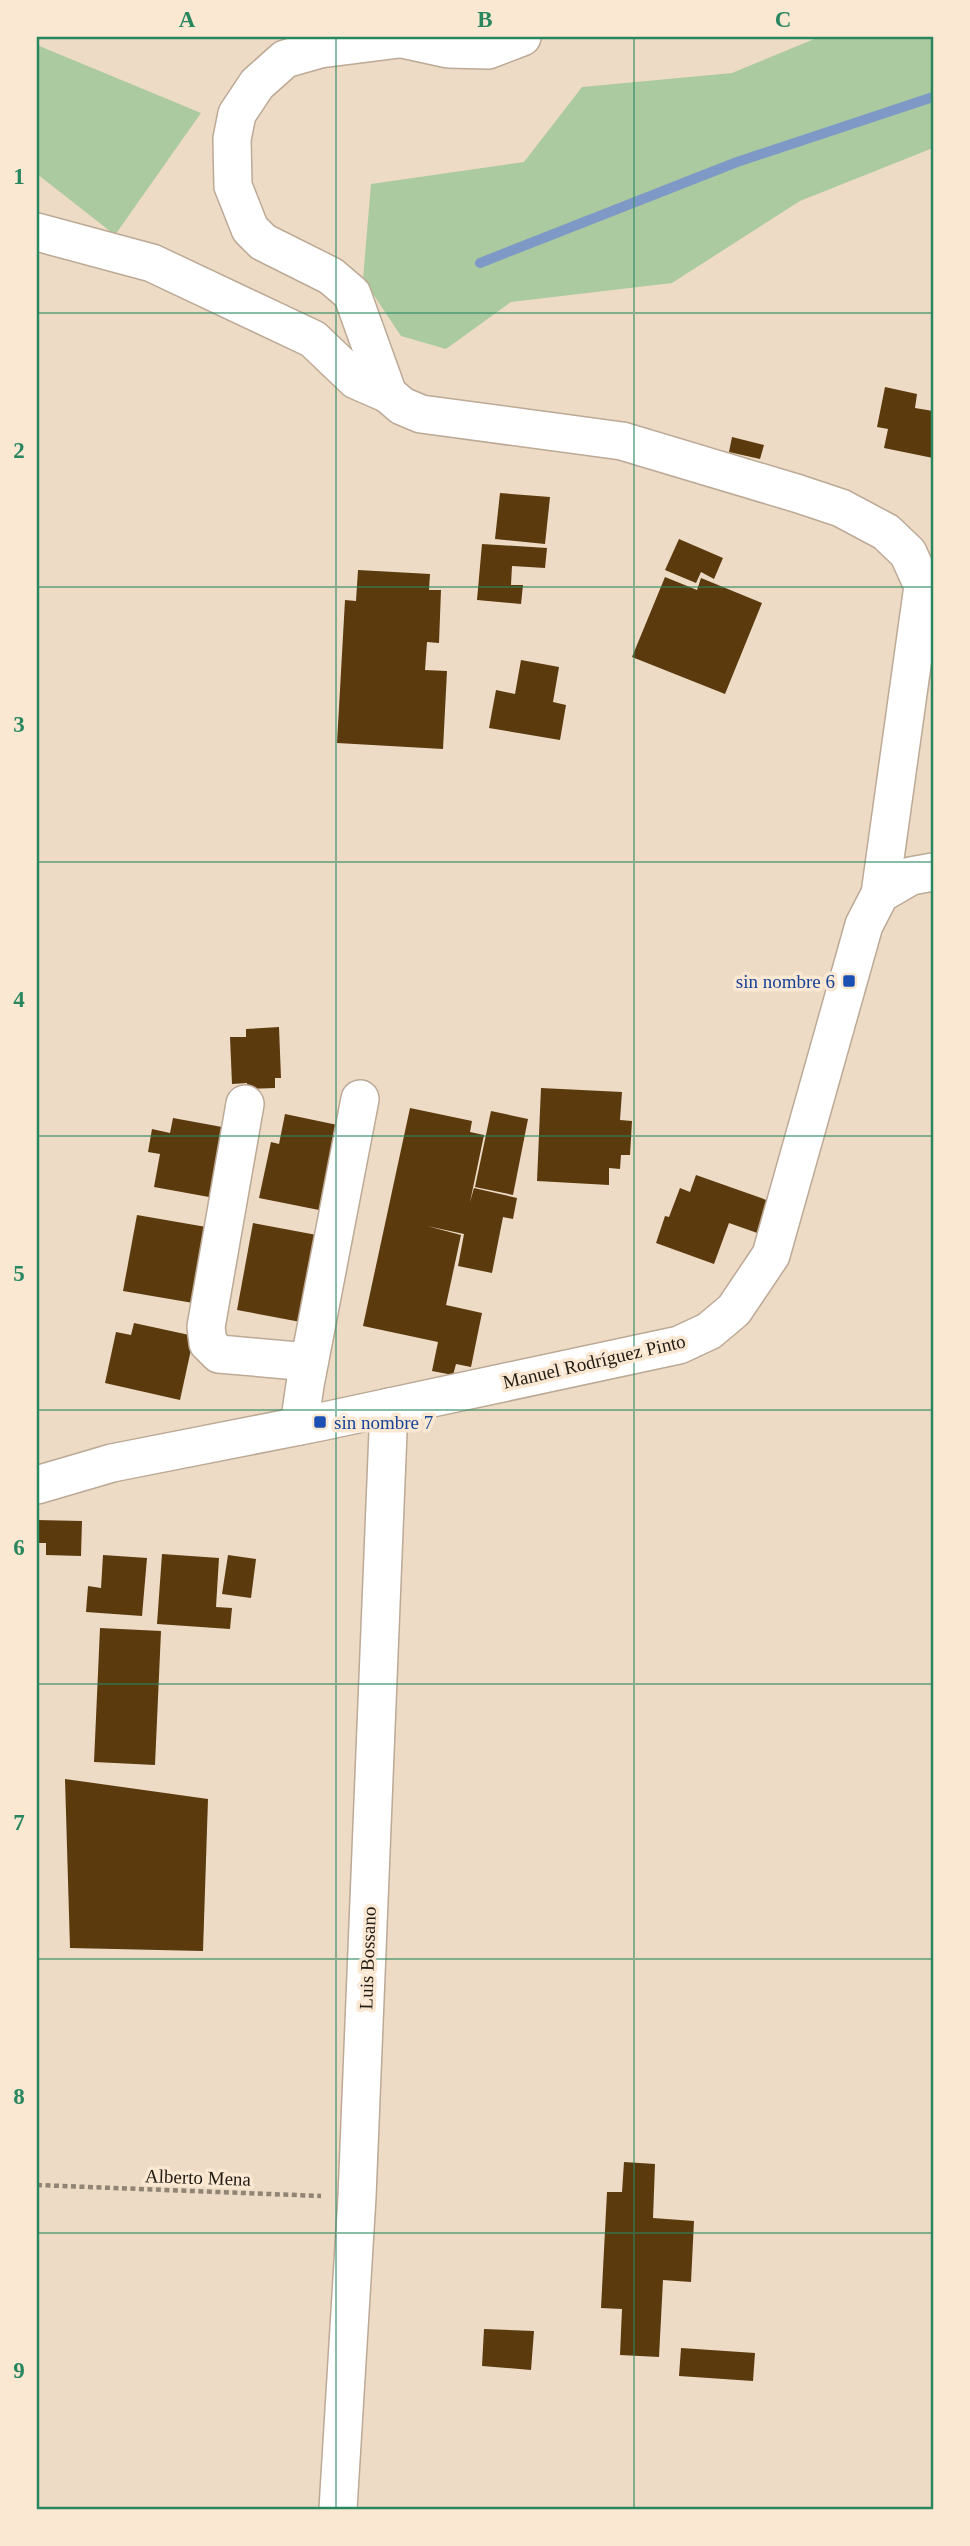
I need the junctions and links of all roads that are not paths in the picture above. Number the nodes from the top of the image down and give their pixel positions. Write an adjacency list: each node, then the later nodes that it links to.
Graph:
1 (522, 37): 2 (street)
2 (396, 38): 4 (street)
3 (37, 232): 4 (street)
4 (388, 394): 6 (street)
5 (933, 872): 6 (street)
6 (880, 894): 10 (street, Manuel Rodríguez Pinto)
7 (360, 1099): 9 (street)
8 (245, 1104): 9 (street)
9 (309, 1362): 11 (street)
10 (389, 1407): 11 (street, Manuel Rodríguez Pinto); 13 (street, Luis Bossano)
11 (299, 1426): 12 (street, Manuel Rodríguez Pinto)
12 (37, 1485)
13 (338, 2509)

